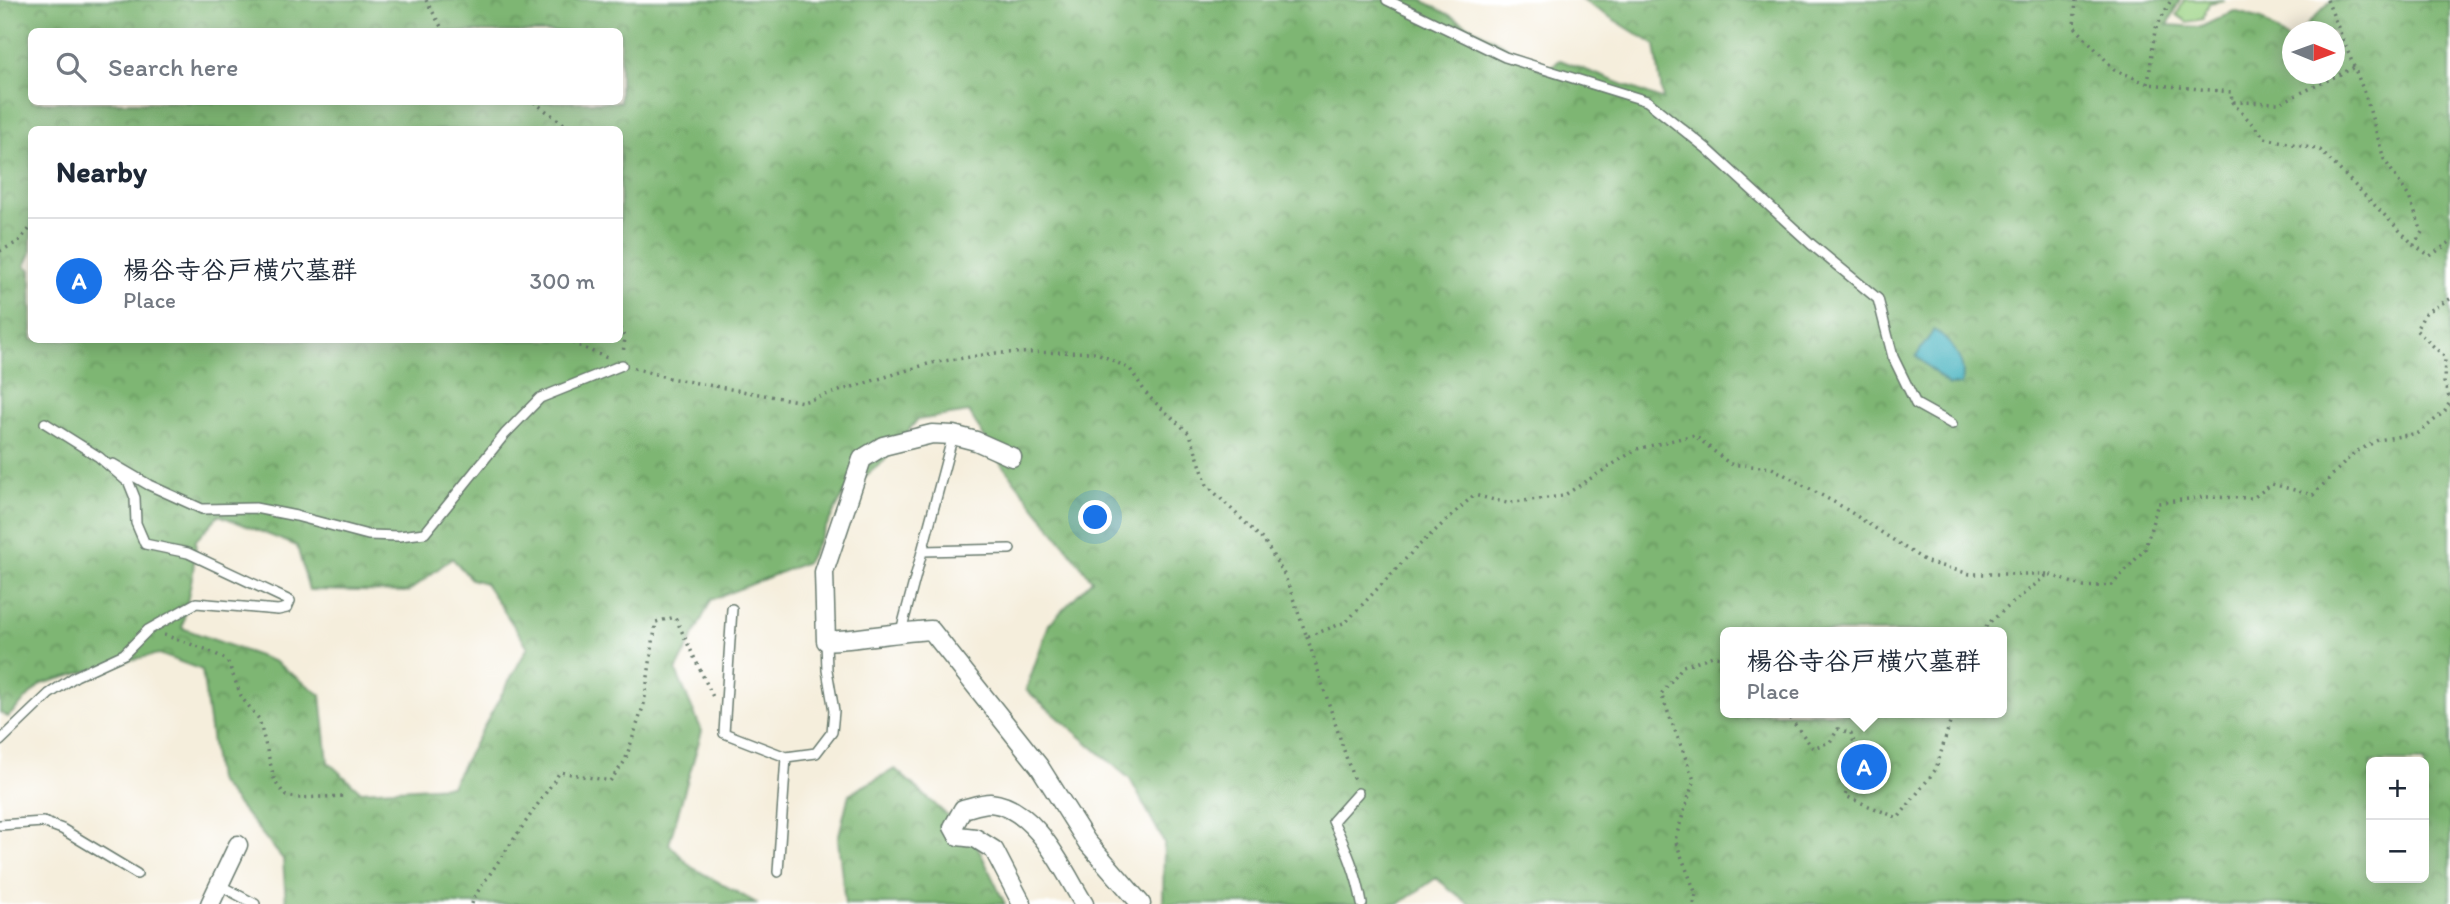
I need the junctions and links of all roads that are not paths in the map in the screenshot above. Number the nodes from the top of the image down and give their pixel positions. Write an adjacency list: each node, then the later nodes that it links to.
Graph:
1 (1387, 0): 4 (lane)
2 (622, 365): 6 (lane)
3 (46, 423): 6 (lane)
4 (1952, 424)
5 (953, 435): 7 (street); 9 (lane); 12 (street)
6 (99, 457): 13 (lane)
7 (1012, 457)
8 (1010, 549): 9 (lane)
9 (923, 551): 11 (lane)
10 (732, 609): 14 (lane)
11 (901, 631): 12 (street); 25 (street)
12 (826, 641): 14 (lane)
13 (0, 741)
14 (786, 757): 18 (lane)
15 (1358, 793): 26 (lane)
16 (0, 825): 19 (lane)
17 (238, 845): 20 (street)
18 (778, 872)
19 (137, 874)
20 (219, 885): 21 (street); 22 (lane)
21 (210, 904)
22 (255, 904)
23 (1022, 904): 24 (street)
24 (1084, 904)
25 (1141, 904)
26 (1362, 904)

